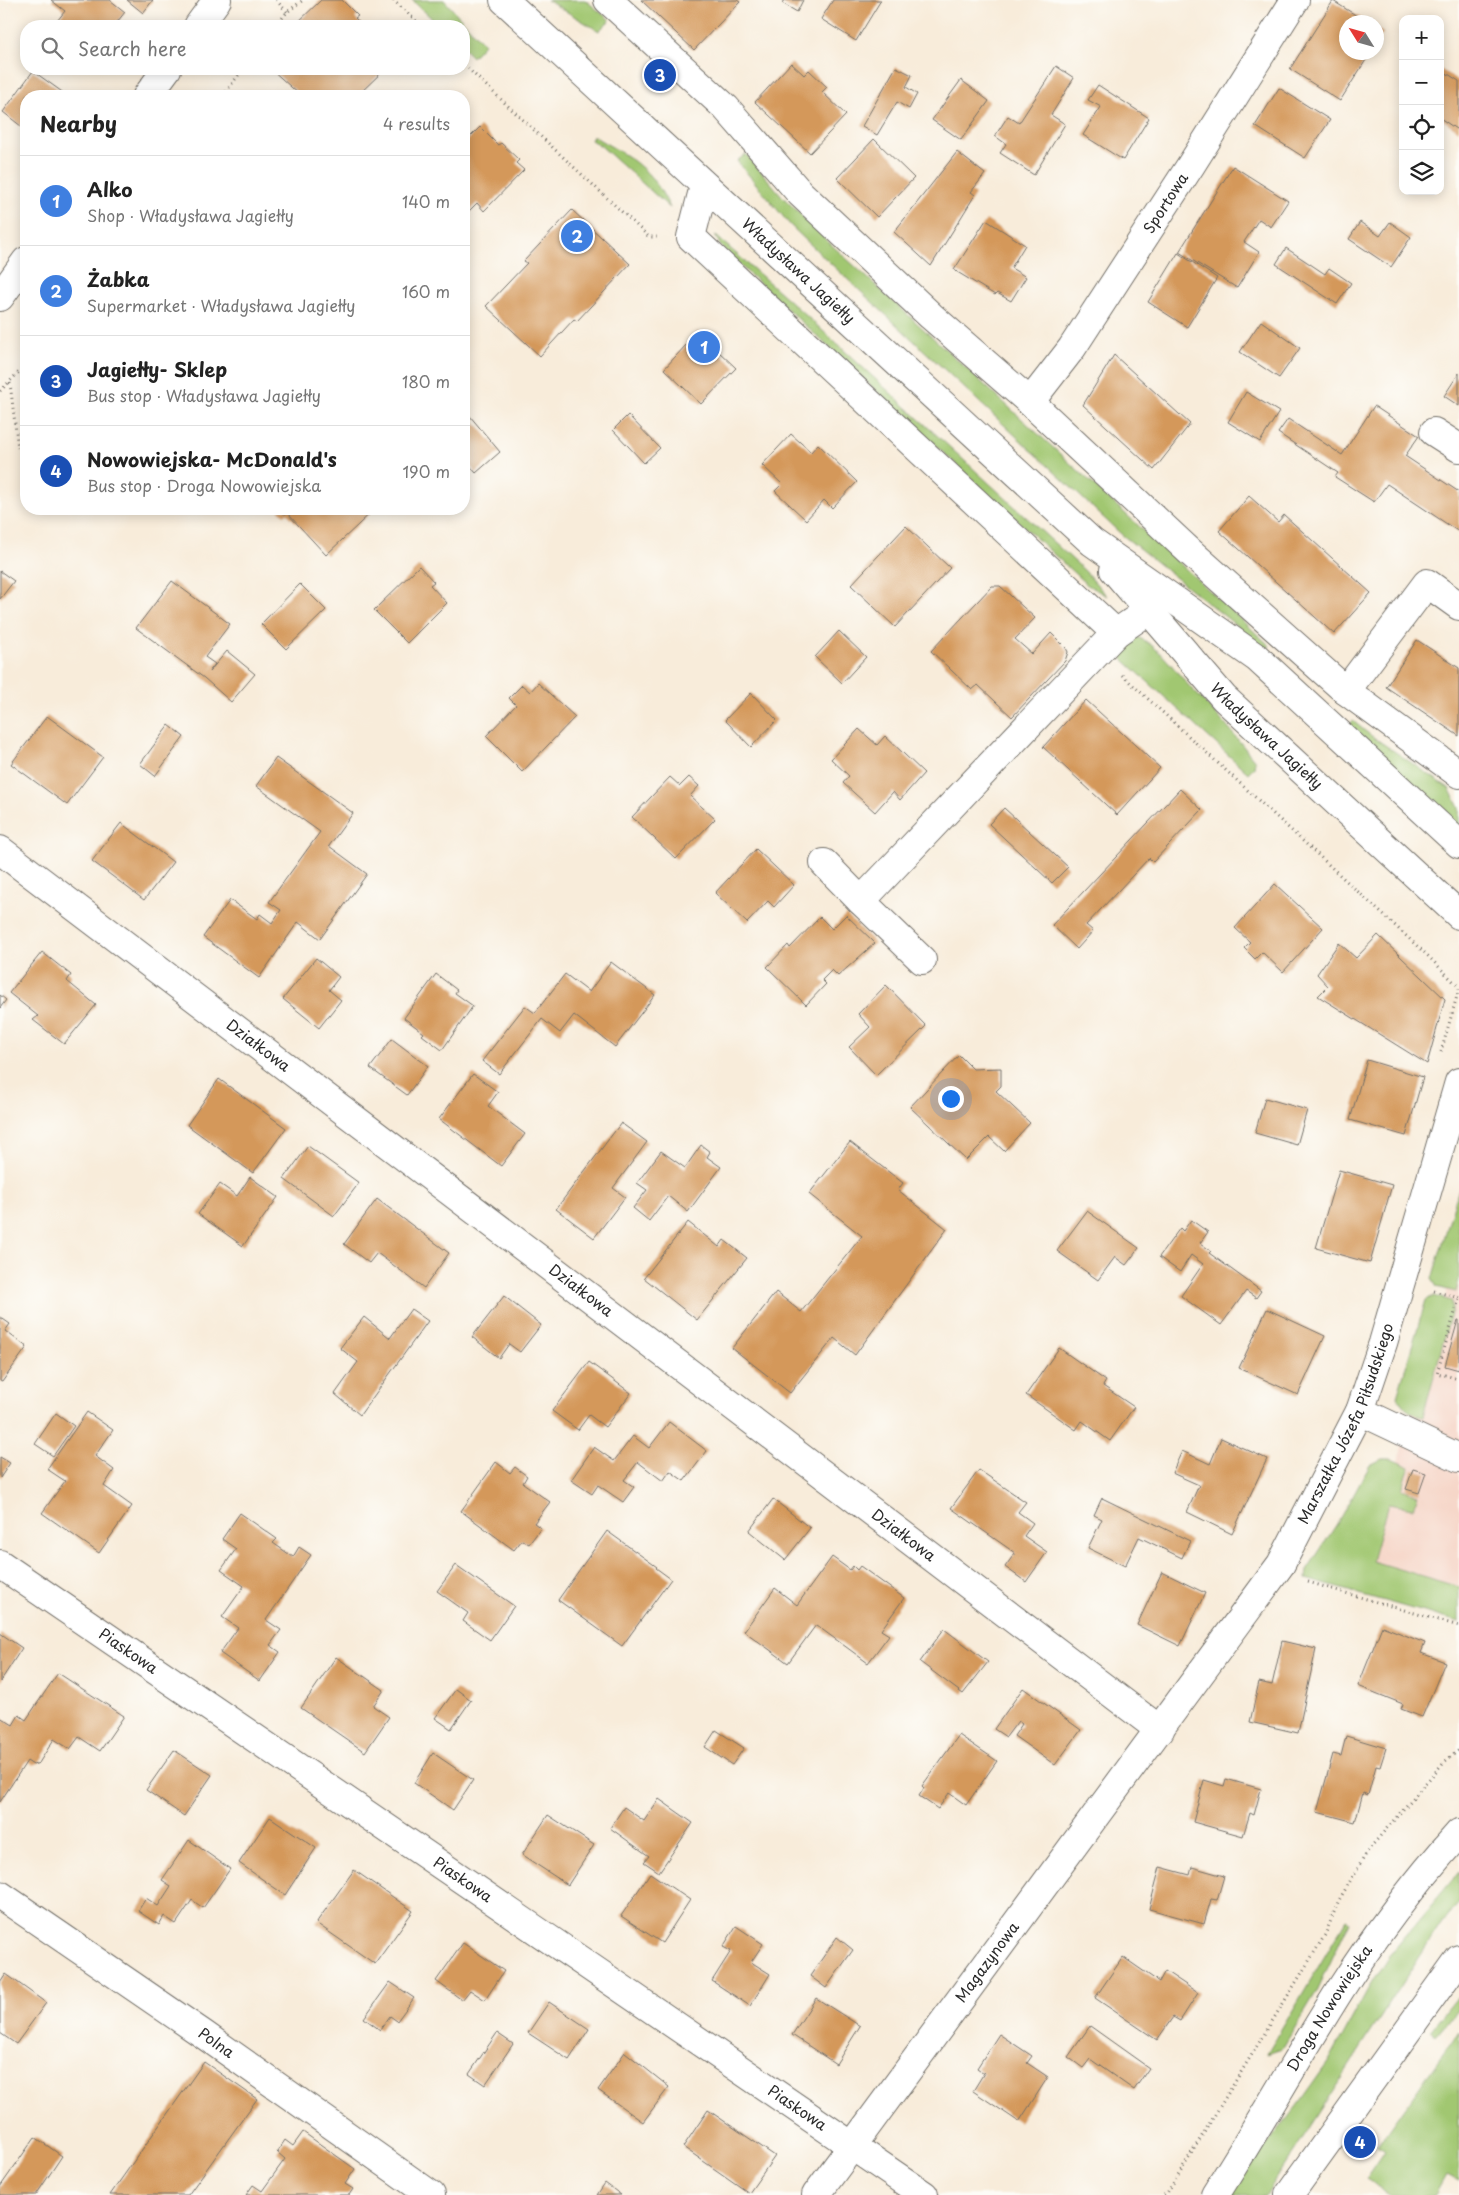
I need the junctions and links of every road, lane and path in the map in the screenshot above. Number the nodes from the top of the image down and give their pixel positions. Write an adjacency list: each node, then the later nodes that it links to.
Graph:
1 (217, 0): 9 (street)
2 (276, 0): 8 (path)
3 (302, 0): 8 (path)
4 (393, 0): 11 (path)
5 (504, 0): 17 (street, Władysława Jagiełły)
6 (608, 0): 24 (street)
7 (1295, 0): 24 (street, Sportowa)
8 (287, 12): 10 (path)
9 (202, 20)
10 (281, 20)
11 (415, 20)
12 (470, 71): 18 (path)
13 (163, 75): 15 (street)
14 (239, 75): 16 (path)
15 (151, 90)
16 (227, 90)
17 (704, 186): 28 (street, Władysława Jagiełły); 31 (street)
18 (649, 236)
19 (20, 269): 20 (street)
20 (0, 297)
21 (20, 372): 22 (path)
22 (10, 383): 23 (path); 26 (path)
23 (0, 391)
24 (1030, 402): 33 (street)
25 (1434, 432): 27 (street)
26 (18, 448)
27 (1459, 448)
28 (1092, 542): 30 (street, Władysława Jagiełły); 35 (street, Władysława Jagiełły)
29 (1459, 606): 33 (street)
30 (1148, 611): 31 (street); 39 (street, Władysława Jagiełły)
31 (1116, 633): 32 (street)
32 (1098, 652): 38 (street); 41 (path)
33 (1346, 691): 34 (street)
34 (1458, 774)
35 (1459, 844)
36 (0, 850): 53 (street, Działkowa)
37 (824, 863): 38 (street)
38 (861, 902): 40 (street)
39 (1459, 915)
40 (922, 960)
41 (1459, 988): 42 (path)
42 (1440, 1056)
43 (1459, 1082): 44 (street, Marszałka Józefa Piłsudskiego)
44 (1449, 1146): 48 (street, Marszałka Józefa Piłsudskiego)
45 (1433, 1290): 46 (path)
46 (1459, 1298): 47 (path)
47 (1459, 1379)
48 (1360, 1411): 49 (street); 53 (street, Marszałka Józefa Piłsudskiego)
49 (1459, 1458)
50 (0, 1564): 58 (street, Piaskowa)
51 (1304, 1580): 52 (path)
52 (1459, 1626)
53 (1160, 1730): 58 (street, Magazynowa)
54 (1459, 1750): 62 (path)
55 (1459, 1833): 63 (street, Droga Nowowiejska)
56 (0, 1895): 59 (street, Polna)
57 (1459, 1959): 64 (street)
58 (851, 2145): 60 (street, Magazynowa); 61 (street, Piaskowa)
59 (431, 2195)
60 (816, 2195)
61 (924, 2195)
62 (1164, 2195)
63 (1215, 2195)
64 (1289, 2195)

